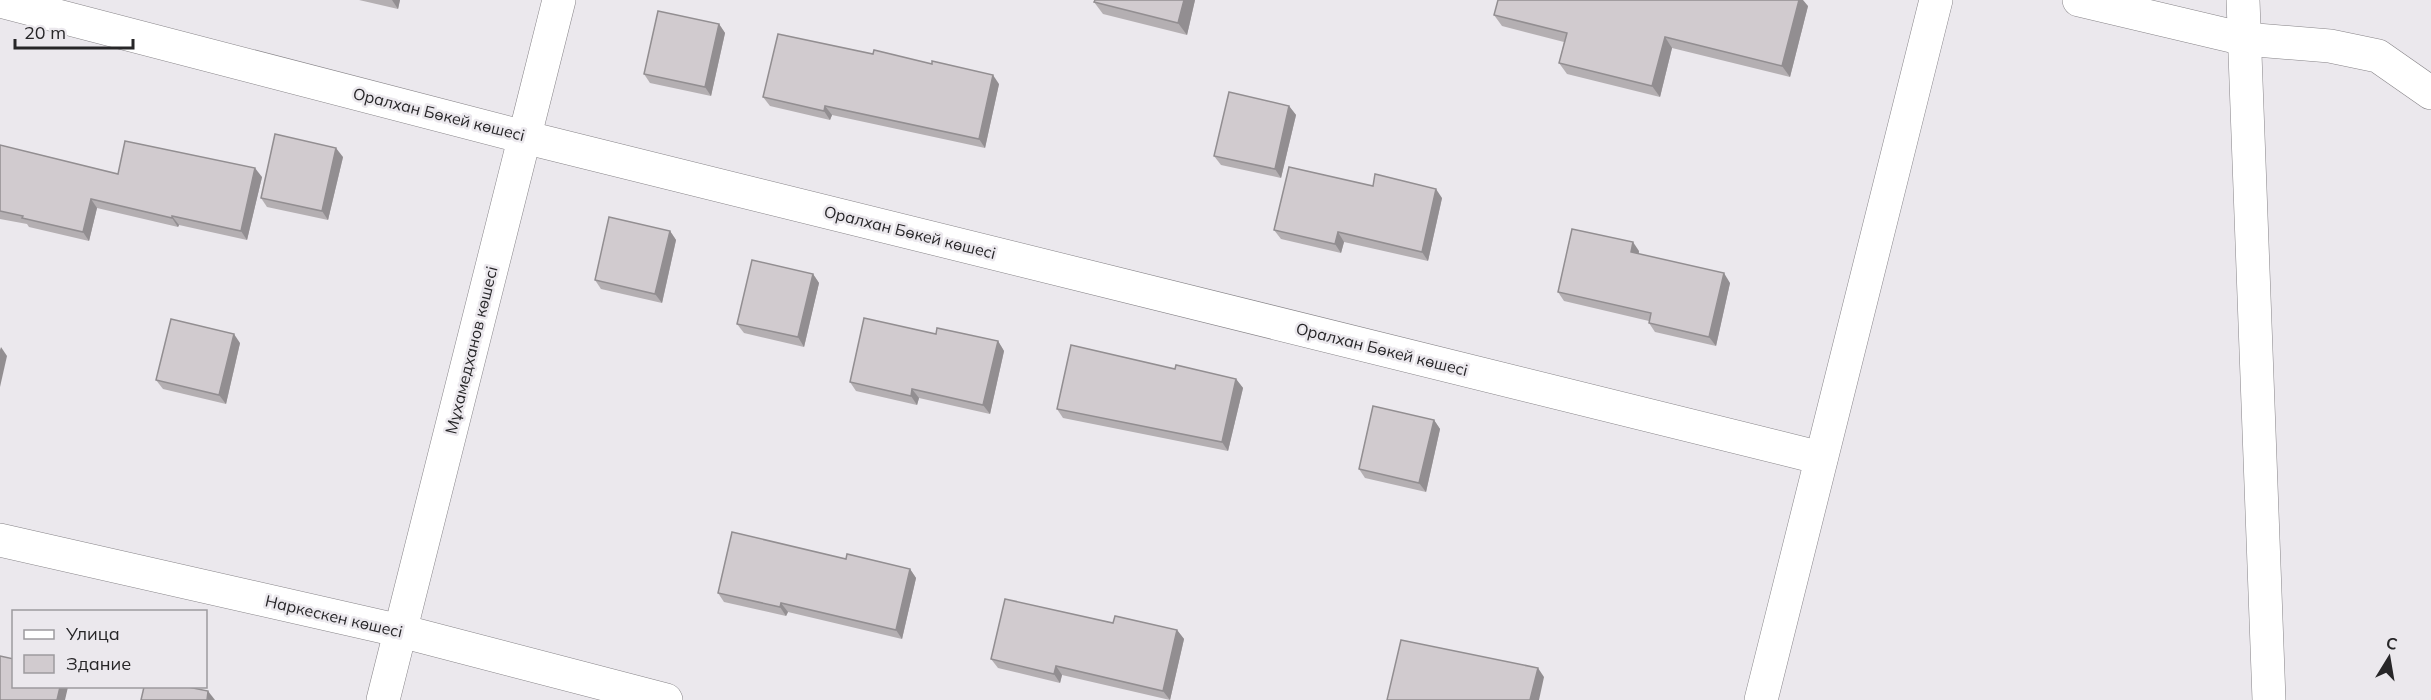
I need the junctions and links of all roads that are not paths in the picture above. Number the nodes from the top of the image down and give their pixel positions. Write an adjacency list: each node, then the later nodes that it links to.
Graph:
1 (559, 0): 8 (street, Мұхамедханов көшесі)
2 (1936, 0): 9 (street)
3 (2079, 0): 6 (street)
4 (2243, 0): 6 (street)
5 (0, 1): 8 (street, Оралхан Бөкей көшесі)
6 (2244, 39): 7 (street); 15 (street)
7 (2431, 93)
8 (524, 137): 9 (street, Оралхан Бөкей көшесі); 11 (street, Мұхамедханов көшесі)
9 (1821, 458): 14 (street)
10 (0, 540): 11 (street, Наркескен көшесі)
11 (401, 631): 12 (street, Мұхамедханов көшесі); 13 (street, Наркескен көшесі)
12 (383, 700)
13 (666, 700)
14 (1761, 700)
15 (2269, 700)

